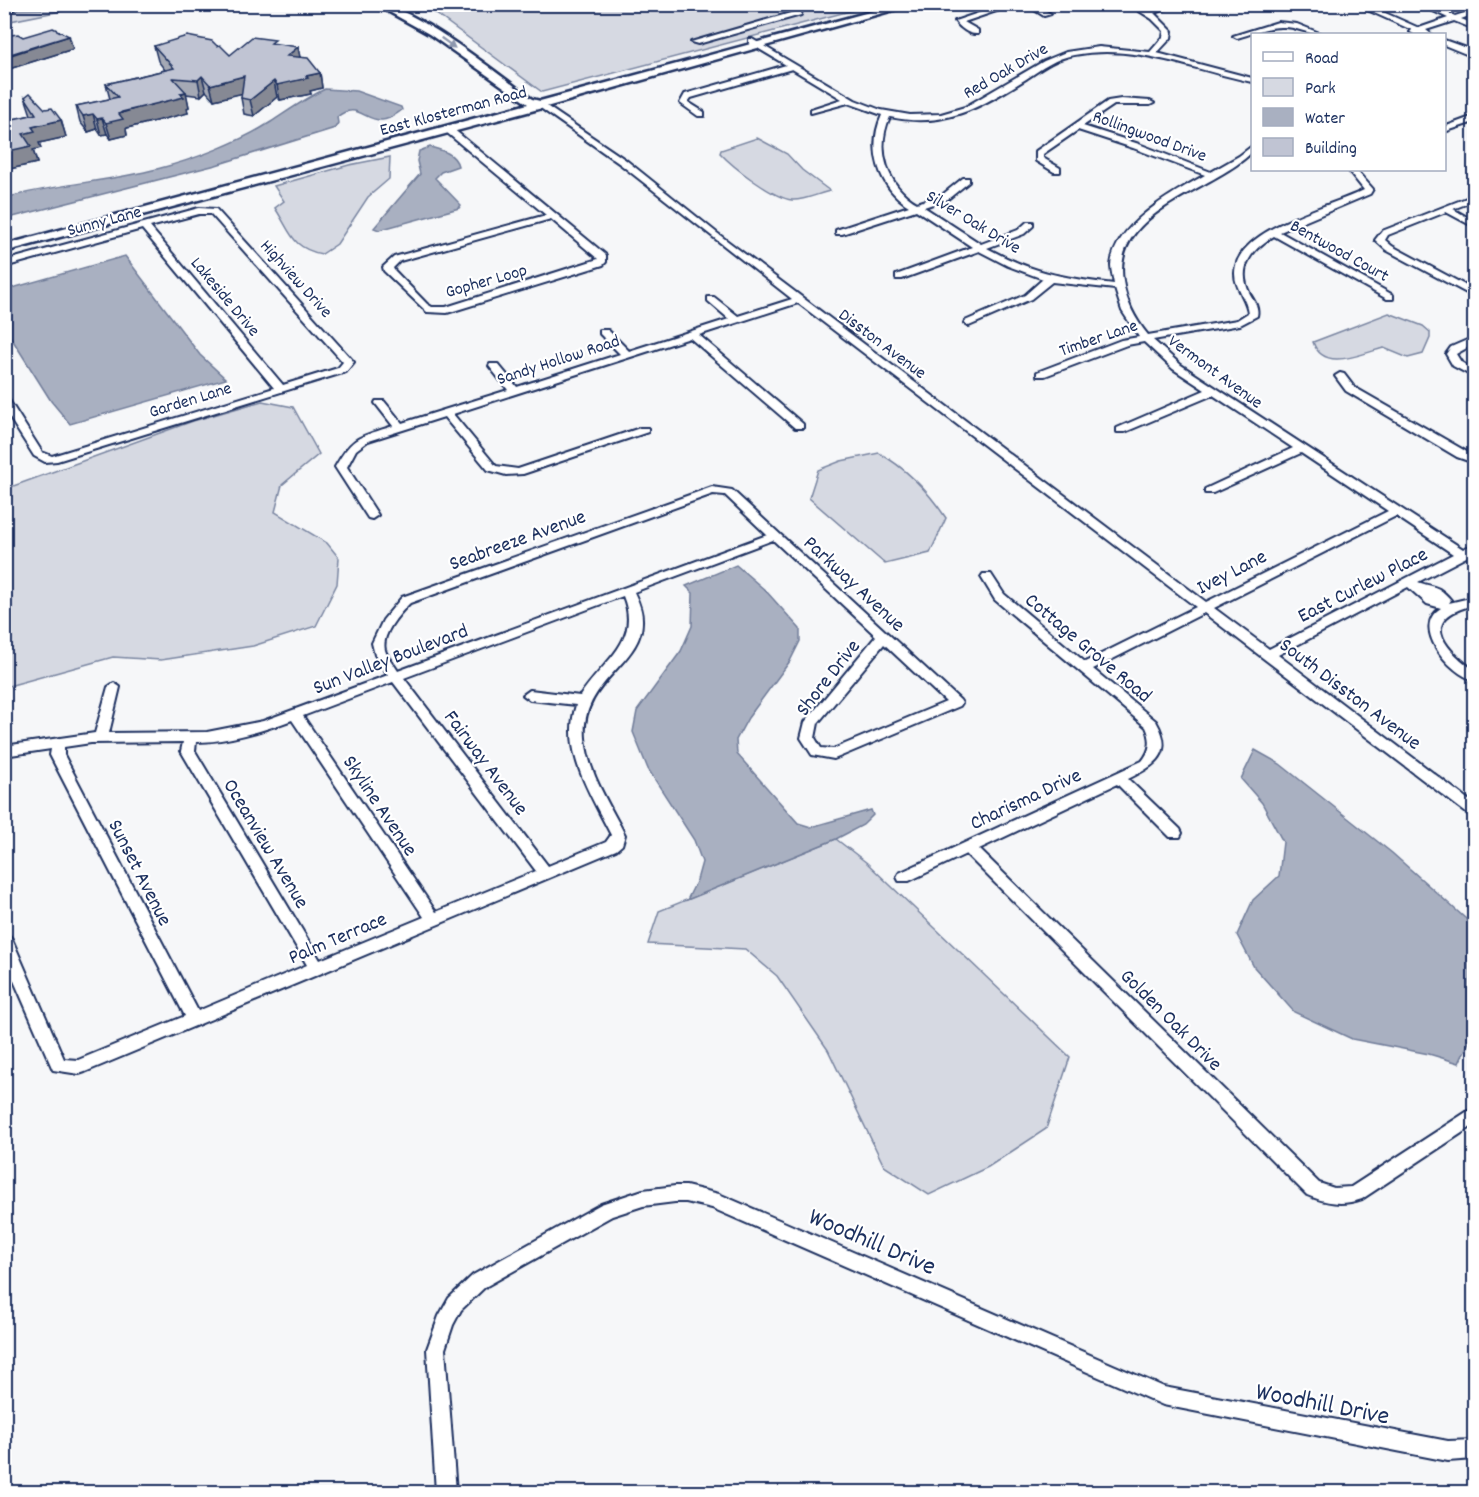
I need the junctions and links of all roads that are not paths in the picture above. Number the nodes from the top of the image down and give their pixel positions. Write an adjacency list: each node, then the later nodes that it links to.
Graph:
1 (379, 4): 31 (main road, one-way to 31)
2 (399, 4): 32 (main road)
3 (799, 4): 23 (street)
4 (888, 4): 25 (main road, East Klosterman Road)
5 (1014, 4): 18 (street)
6 (1028, 4): 14 (street)
7 (1131, 4): 13 (street)
8 (1176, 4): 13 (street)
9 (1357, 4): 17 (street)
10 (1421, 4): 15 (street)
11 (909, 5): 25 (main road, East Klosterman Road)
12 (1474, 12): 15 (street)
13 (1148, 13): 27 (street)
14 (1047, 14)
15 (1455, 18): 16 (street); 17 (street)
16 (1474, 27)
17 (1418, 30): 20 (street); 21 (street)
18 (975, 32)
19 (1316, 33): 22 (street)
20 (1409, 33)
21 (1426, 33)
22 (1237, 36)
23 (695, 42)
24 (1446, 43): 26 (street)
25 (756, 44): 28 (street, Red Oak Drive); 32 (main road, East Klosterman Road)
26 (1469, 52)
27 (1151, 55): 29 (street, Red Oak Drive); 36 (street, Red Oak Drive)
28 (793, 66): 30 (street, Red Oak Drive); 35 (street)
29 (1251, 80)
30 (849, 100): 34 (street); 36 (street, Red Oak Drive)
31 (528, 101): 32 (main road, East Klosterman Road); 56 (main road, East Klosterman Road)
32 (541, 101): 40 (main road, East Klosterman Road); 66 (street, Disston Avenue)
33 (1150, 103): 38 (street)
34 (814, 111)
35 (701, 114)
36 (887, 114): 47 (street, Silver Oak Drive)
37 (1474, 119): 39 (street)
38 (1077, 127): 42 (street); 44 (street, Rollingwood Drive)
39 (1446, 129)
40 (449, 130): 50 (street, Gopher Loop); 58 (main road, East Klosterman Road)
41 (1251, 149): 44 (street, Vermont Avenue)
42 (1058, 170)
43 (1353, 171): 55 (street, Timber Lane)
44 (1212, 175): 62 (street, Vermont Avenue)
45 (966, 180): 47 (street)
46 (1474, 198): 48 (street)
47 (917, 206): 54 (street); 57 (street, Silver Oak Drive)
48 (1446, 210): 52 (street); 63 (street)
49 (213, 211): 53 (street, Sunny Lane); 75 (street, Highview Drive)
50 (552, 216): 50 (street, Gopher Loop)
51 (1030, 224): 57 (street)
52 (1474, 224)
53 (144, 226): 59 (street, Sunny Lane); 79 (street, Lakeside Drive)
54 (839, 232)
55 (1274, 232): 64 (street, Bentwood Court); 71 (street, Timber Lane)
56 (4, 241)
57 (980, 248): 60 (street); 61 (street, Silver Oak Drive)
58 (4, 249)
59 (4, 264)
60 (899, 277)
61 (1050, 279): 62 (street, Silver Oak Drive); 68 (street)
62 (1119, 286): 71 (street, Vermont Avenue)
63 (1474, 294)
64 (1390, 297)
65 (711, 299): 67 (street)
66 (799, 300): 67 (street, Sandy Hollow Road); 103 (street, Disston Avenue)
67 (736, 320): 70 (street, Sandy Hollow Road)
68 (969, 323)
69 (604, 332): 73 (street)
70 (692, 335): 73 (street, Sandy Hollow Road); 85 (street)
71 (1146, 337): 76 (street, Timber Lane); 81 (street, Vermont Avenue)
72 (1474, 340): 77 (street)
73 (627, 355): 80 (street, Sandy Hollow Road)
74 (494, 366): 80 (street)
75 (345, 368): 79 (street, Garden Lane)
76 (1041, 374)
77 (1474, 374)
78 (1340, 376): 90 (street)
79 (280, 389): 82 (street, Garden Lane)
80 (514, 390): 84 (street, Sandy Hollow Road)
81 (1212, 391): 88 (street); 89 (street, Vermont Avenue)
82 (4, 400)
83 (380, 403): 86 (street)
84 (446, 412): 86 (street, Sandy Hollow Road); 87 (street)
85 (799, 426)
86 (399, 427): 94 (street, Sandy Hollow Road)
87 (644, 430)
88 (1121, 430)
89 (1301, 449): 91 (street); 93 (street, Vermont Avenue)
90 (1474, 460)
91 (1209, 491)
92 (728, 492): 95 (street, Parkway Avenue); 108 (street, Seabreeze Avenue)
93 (1396, 511): 97 (street, Vermont Avenue); 103 (street, Ivey Lane)
94 (372, 515)
95 (774, 536): 100 (street, Sun Valley Boulevard); 104 (street, Parkway Avenue)
96 (1474, 548): 97 (street, East Curlew Place)
97 (1462, 554): 99 (street, East Curlew Place)
98 (987, 577): 106 (street, Cottage Grove Road)
99 (1414, 585): 102 (street); 105 (street, East Curlew Place)
100 (627, 590): 108 (street, Sun Valley Boulevard); 111 (street)
101 (1474, 601): 102 (street)
102 (1446, 605): 107 (street)
103 (1204, 606): 105 (street, South Disston Avenue); 106 (street, Ivey Lane)
104 (884, 636): 116 (street, Shore Drive); 116 (street, Parkway Avenue)
105 (1268, 655): 120 (street, South Disston Avenue)
106 (1084, 668): 117 (street, Cottage Grove Road)
107 (1474, 676)
108 (396, 677): 112 (street, Sun Valley Boulevard); 123 (street, Fairway Avenue)
109 (114, 687): 113 (street)
110 (530, 695): 111 (street)
111 (583, 701): 123 (street, Palm Terrace)
112 (295, 714): 114 (street, Sun Valley Boulevard); 125 (street, Skyline Avenue)
113 (101, 737): 114 (street, Sun Valley Boulevard); 115 (street, Sun Valley Boulevard)
114 (190, 738): 127 (street, Oceanview Avenue)
115 (58, 742): 118 (street, Sun Valley Boulevard); 128 (street, Sunset Avenue)
116 (810, 744)
117 (1156, 750): 119 (street, Charisma Drive)
118 (4, 751)
119 (1119, 777): 121 (street); 122 (street, Charisma Drive)
120 (1474, 811)
121 (1175, 833)
122 (969, 848): 124 (street, Charisma Drive); 129 (street, Golden Oak Drive)
123 (545, 873): 125 (street, Palm Terrace)
124 (904, 876)
125 (433, 919): 127 (street, Palm Terrace)
126 (4, 939): 128 (street, Palm Terrace)
127 (317, 968): 128 (street, Palm Terrace)
128 (194, 1019)
129 (1474, 1116)
130 (1474, 1450): 131 (street, Woodhill Drive)
131 (446, 1492)

